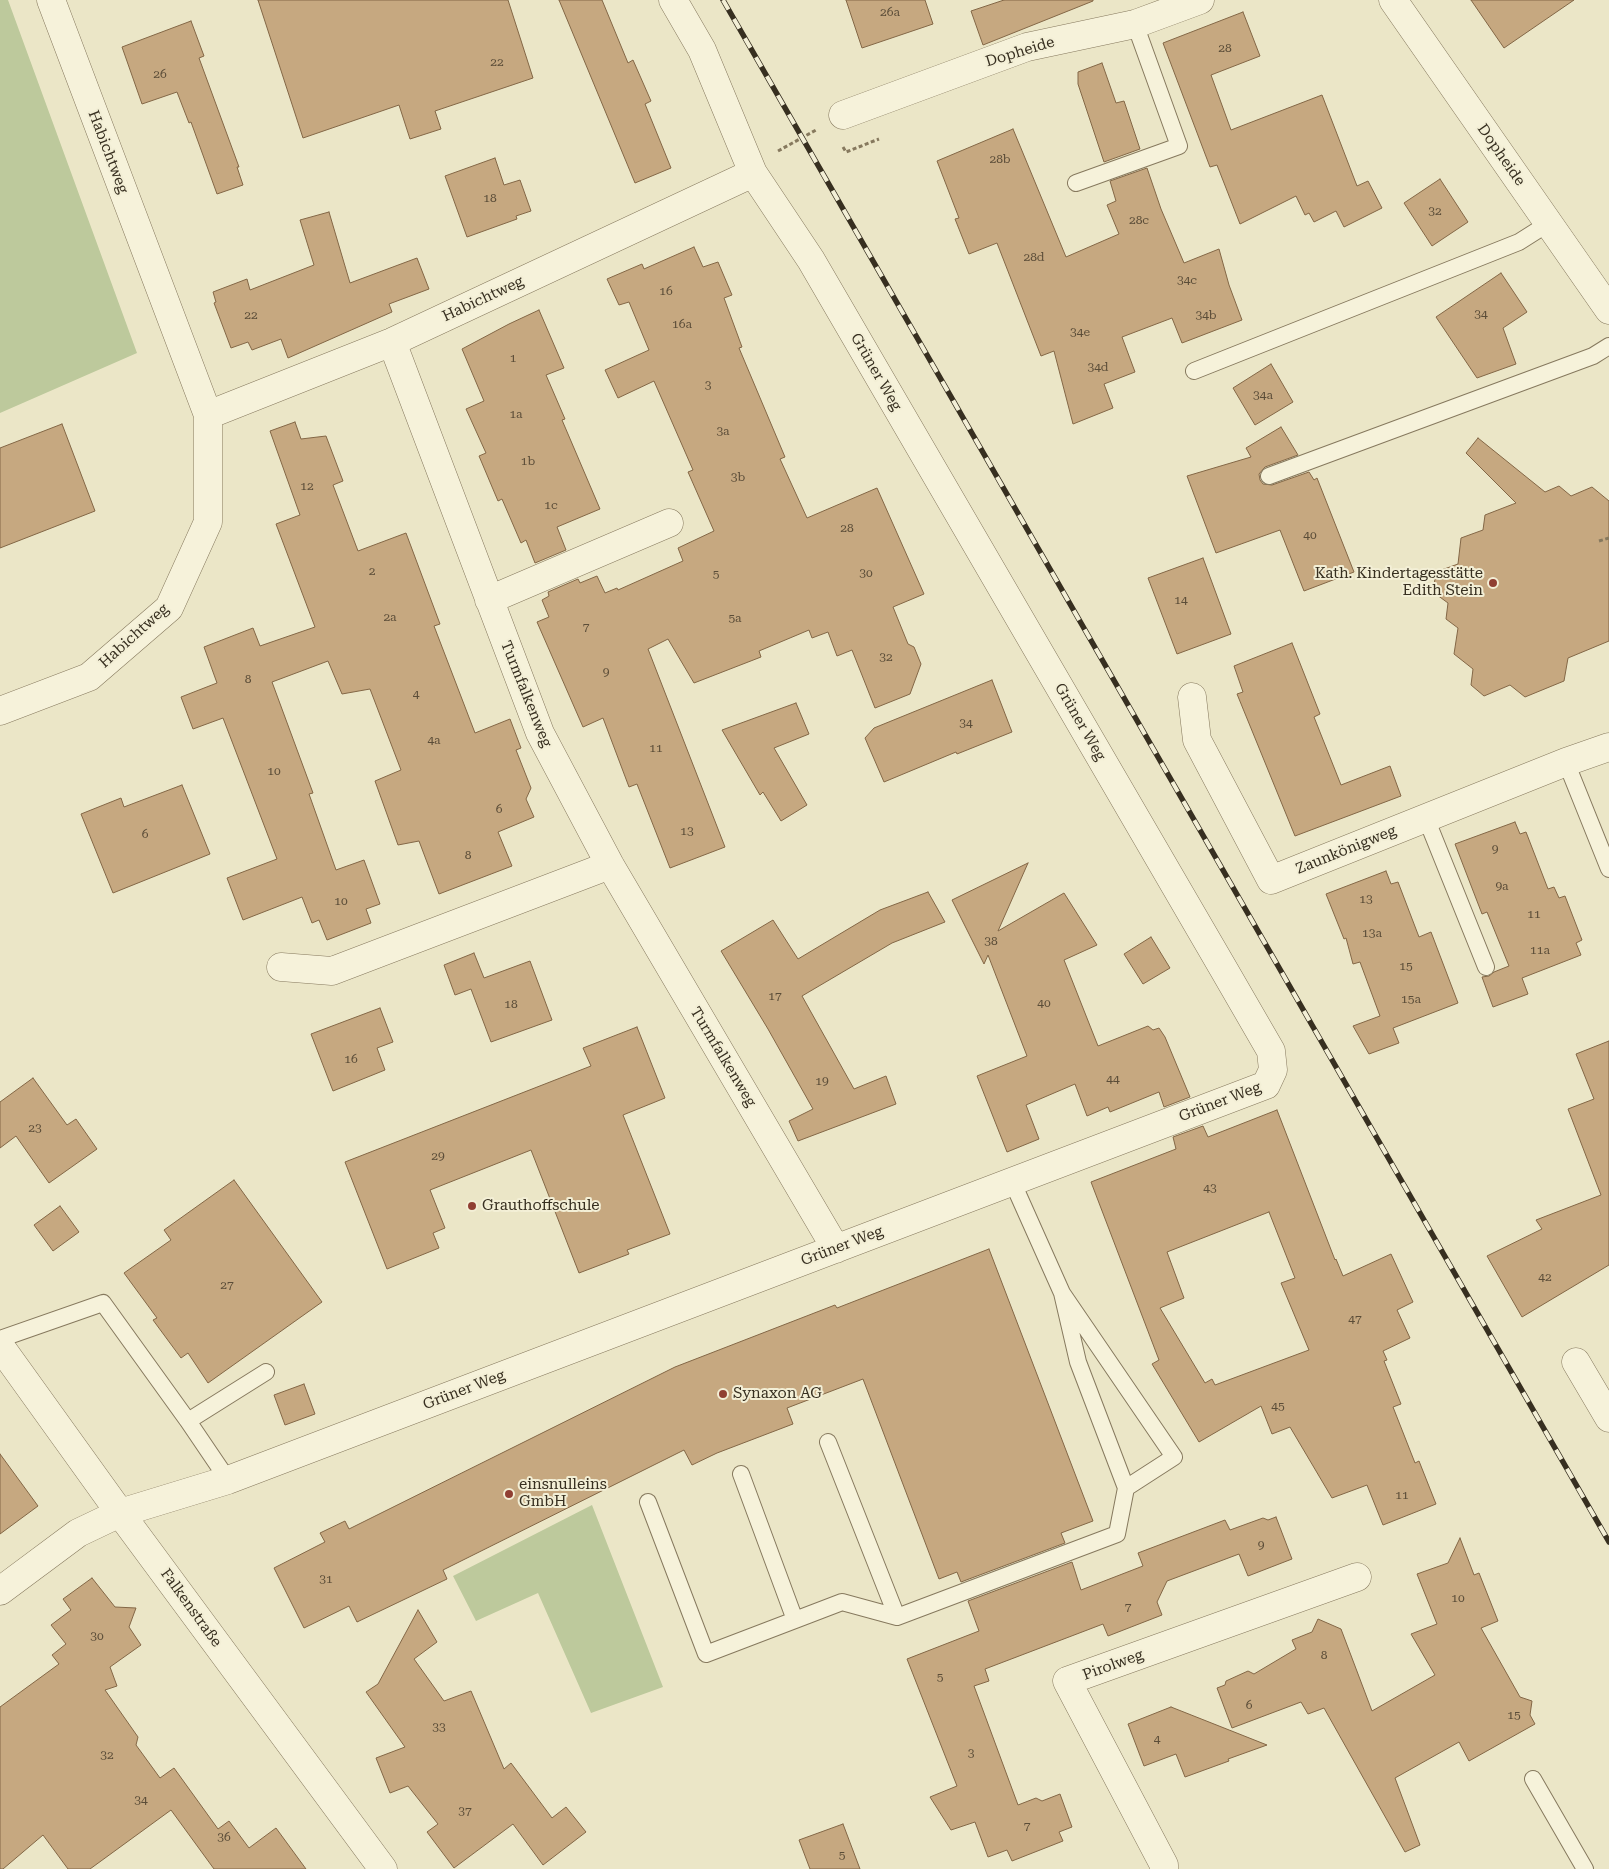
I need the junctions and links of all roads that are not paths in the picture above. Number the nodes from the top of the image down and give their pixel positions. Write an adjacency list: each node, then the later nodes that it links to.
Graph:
1 (51, 0): 14 (street, Habichtweg)
2 (673, 0): 7 (street, Grüner Weg)
3 (1200, 0): 5 (street, Dopheide)
4 (1393, 0): 9 (street, Dopheide)
5 (1135, 24): 6 (street, Dopheide); 8 (lane)
6 (831, 122)
7 (752, 173): 11 (street, Habichtweg); 27 (street, Grüner Weg)
8 (1076, 183)
9 (1549, 223): 10 (street, Dopheide); 13 (lane)
10 (1609, 310)
11 (392, 342): 14 (street, Habichtweg); 17 (street, Turmfalkenweg)
12 (1609, 346): 15 (lane)
13 (1194, 371)
14 (208, 415): 19 (street, Habichtweg)
15 (1269, 476)
16 (669, 523): 17 (street)
17 (488, 600): 23 (street, Turmfalkenweg)
18 (1192, 697): 22 (street, Zaunkönigweg)
19 (0, 711)
20 (1609, 747): 21 (street, Zaunkönigweg)
21 (1566, 762): 22 (street, Zaunkönigweg); 24 (lane)
22 (1426, 818): 25 (lane)
23 (610, 866): 26 (street); 28 (street, Turmfalkenweg)
24 (1609, 869)
25 (1486, 967)
26 (281, 968)
27 (1012, 1181): 28 (street, Grüner Weg); 29 (lane)
28 (836, 1249): 38 (street, Grüner Weg)
29 (1062, 1293): 39 (lane); 39 (lane)
30 (0, 1340): 35 (lane)
31 (0, 1346): 41 (street, Falkenstraße)
32 (1576, 1362): 34 (street)
33 (266, 1372): 35 (lane)
34 (1609, 1418)
35 (188, 1421): 38 (lane)
36 (828, 1442): 44 (lane)
37 (740, 1474): 45 (lane)
38 (228, 1480): 41 (street, Grüner Weg)
39 (1126, 1488): 44 (lane)
40 (648, 1502): 45 (lane)
41 (120, 1513): 43 (street, Grüner Weg); 47 (street, Falkenstraße)
42 (1358, 1577): 48 (street, Pirolweg)
43 (0, 1591)
44 (897, 1617): 45 (lane)
45 (795, 1620)
46 (1533, 1779): 49 (lane)
47 (383, 1869)
48 (1164, 1869)
49 (1585, 1869)

